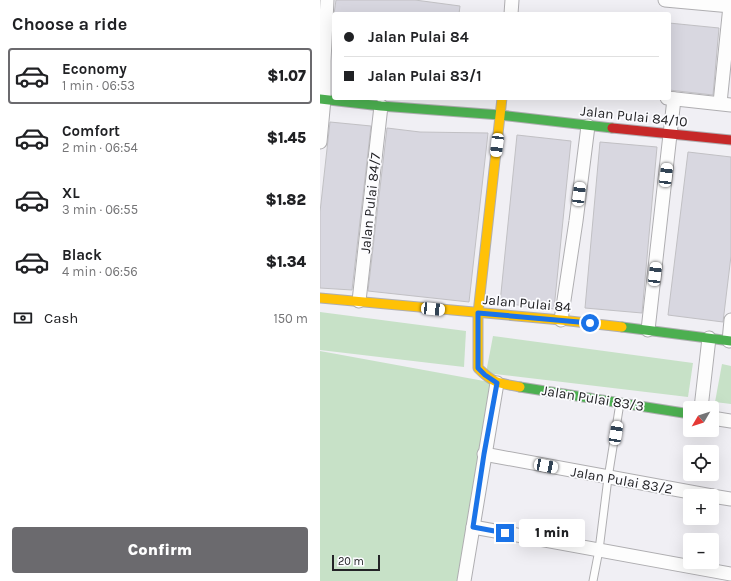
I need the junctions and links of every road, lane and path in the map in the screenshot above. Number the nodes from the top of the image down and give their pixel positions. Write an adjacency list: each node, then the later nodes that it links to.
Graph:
1 (327, 0): 6 (street)
2 (512, 0): 5 (street)
3 (665, 0): 4 (street)
4 (731, 6): 11 (street)
5 (511, 12)
6 (326, 61): 8 (street)
7 (671, 98): 11 (street)
8 (322, 99): 12 (street, Jalan Pulai 84/10); 17 (street)
9 (502, 100): 13 (street)
10 (670, 100): 15 (street)
11 (726, 104)
12 (381, 106): 13 (street, Jalan Pulai 84/10); 19 (street, Jalan Pulai 84/7)
13 (500, 115): 14 (street, Jalan Pulai 84/10); 20 (street)
14 (588, 126): 15 (street, Jalan Pulai 84/10); 21 (street)
15 (671, 133): 16 (street, Jalan Pulai 84/10); 23 (street)
16 (731, 140)
17 (320, 142)
18 (320, 298): 19 (street, Jalan Pulai 84)
19 (359, 301): 20 (street, Jalan Pulai 84)
20 (478, 313): 21 (street, Jalan Pulai 84); 26 (street)
21 (561, 320): 23 (street, Jalan Pulai 84)
22 (731, 320): 25 (street)
23 (648, 330): 24 (street, Jalan Pulai 84)
24 (709, 338): 25 (street, Jalan Pulai 84); 27 (street)
25 (730, 341)
26 (497, 383): 28 (street, Jalan Pulai 83/3); 32 (street)
27 (702, 401)
28 (621, 403): 29 (street, Jalan Pulai 83/3); 33 (lane)
29 (683, 413)
30 (719, 419): 31 (street)
31 (731, 421)
32 (484, 454): 33 (street, Jalan Pulai 83/2); 37 (street)
33 (608, 478): 34 (street, Jalan Pulai 83/2); 38 (lane)
34 (683, 491)
35 (719, 497): 36 (street, Jalan Pulai 83/2)
36 (731, 499)
37 (473, 527): 38 (street); 40 (street)
38 (599, 550): 39 (street); 41 (lane)
39 (731, 574)
40 (464, 581)
41 (593, 581)

